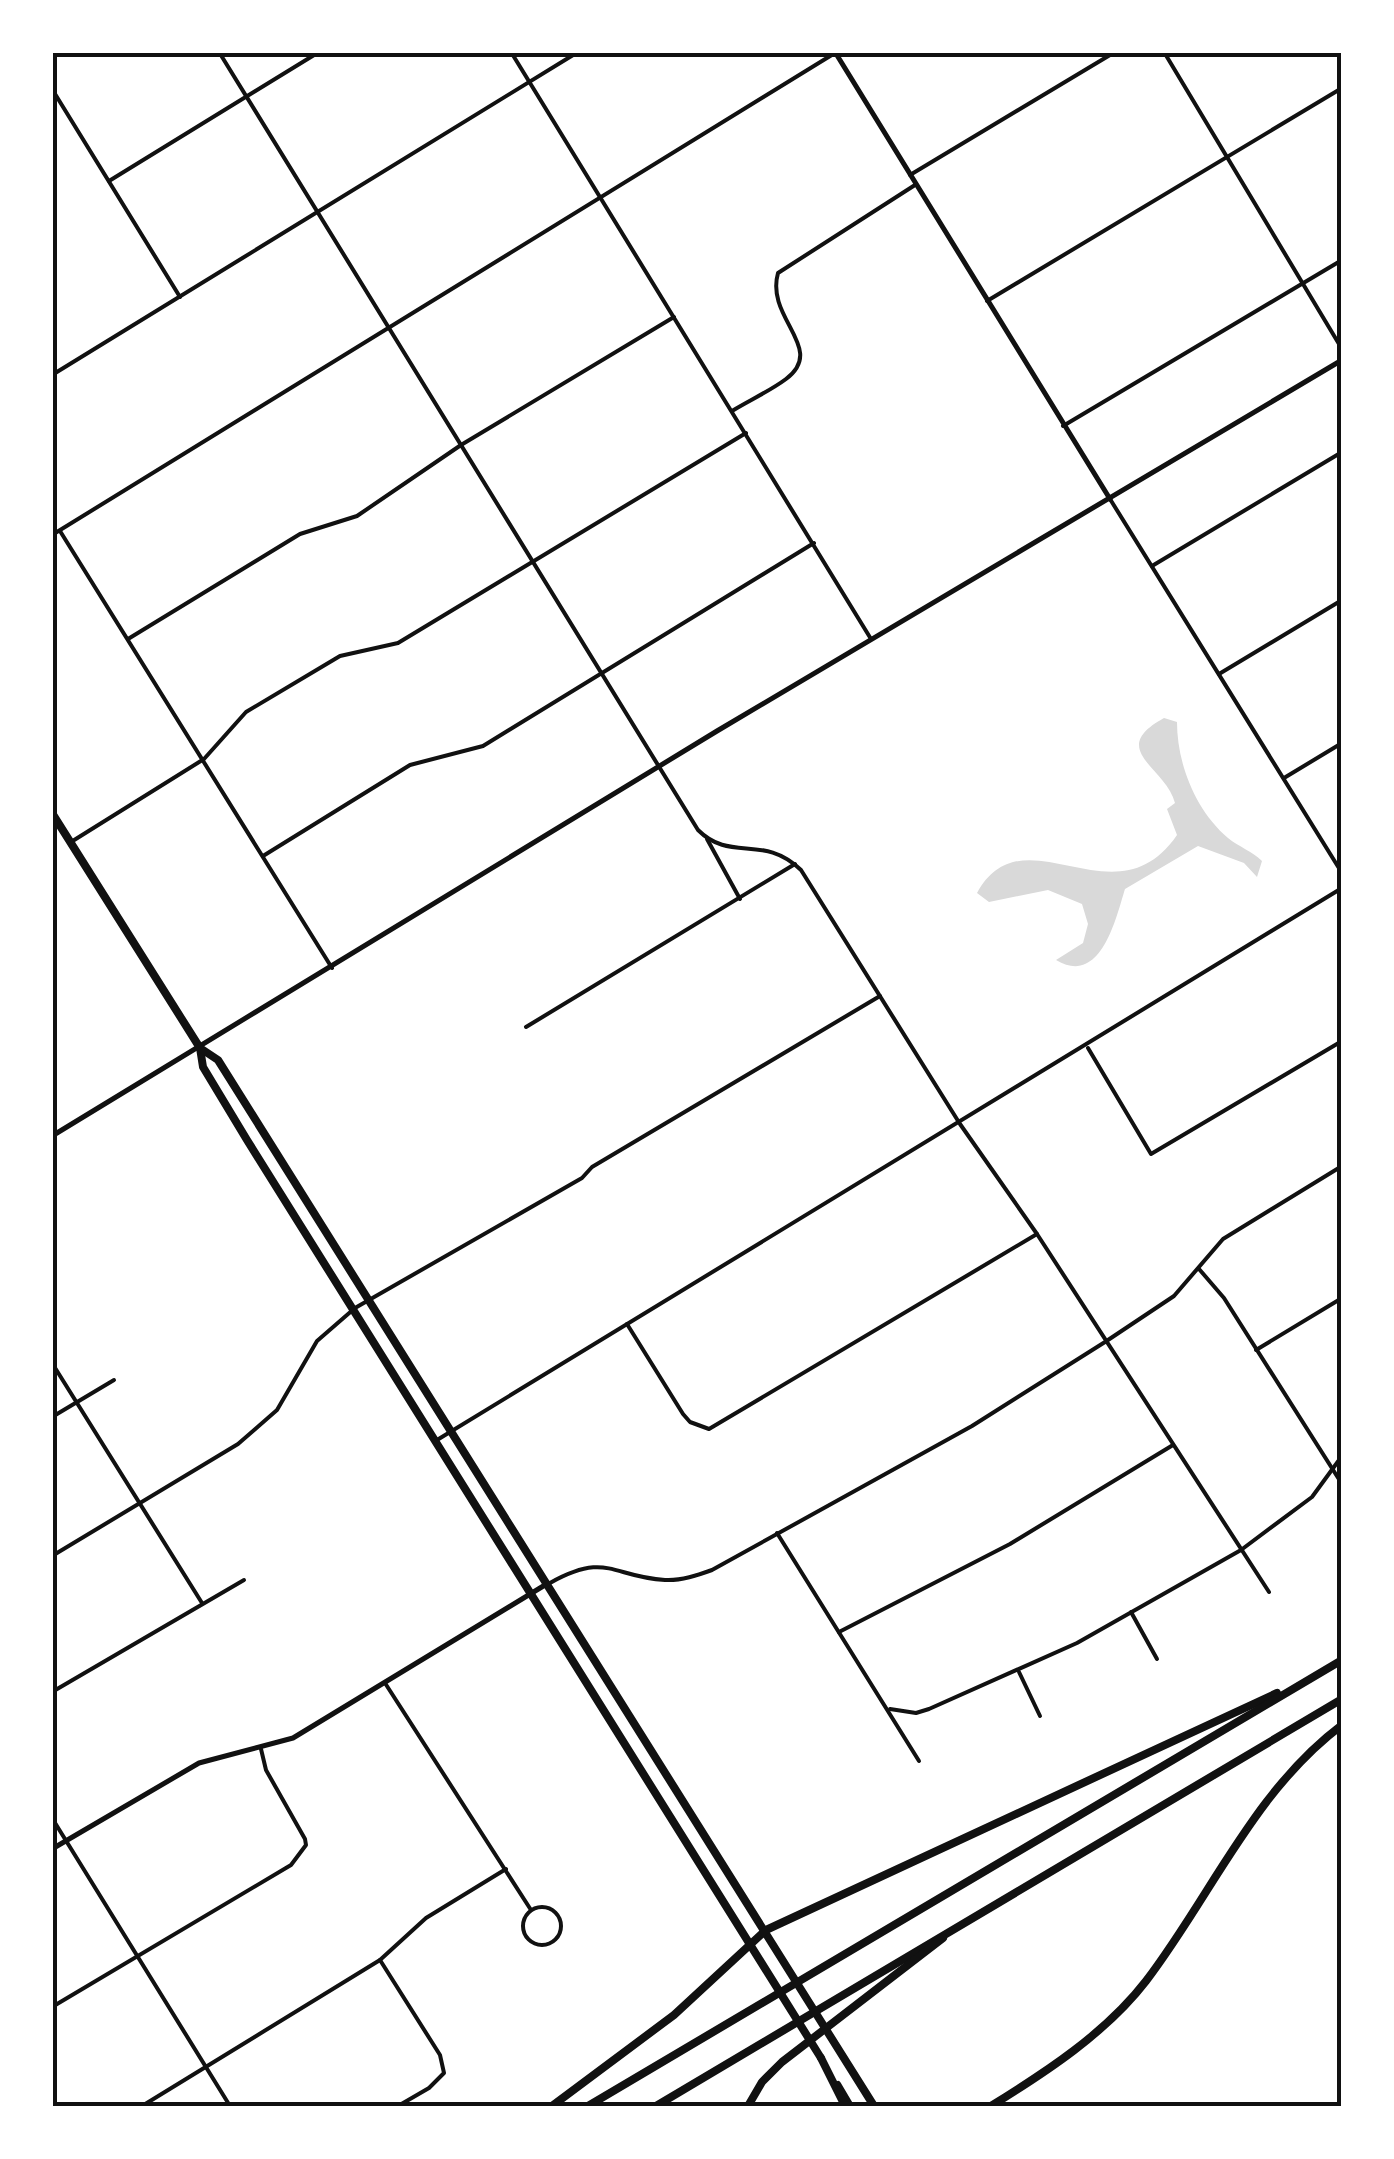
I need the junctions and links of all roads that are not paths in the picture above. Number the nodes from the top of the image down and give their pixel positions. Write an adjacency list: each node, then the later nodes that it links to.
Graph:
1 (219, 52): 11 (street)
2 (319, 52): 11 (street)
3 (511, 52): 8 (street)
4 (578, 52): 8 (street)
5 (1115, 52): 13 (street)
6 (1164, 52): 12 (street)
7 (835, 53): 13 (street); 16 (street)
8 (530, 82): 16 (street); 17 (street)
9 (1342, 88): 12 (street)
10 (52, 89): 14 (street)
11 (247, 97): 14 (street); 17 (street)
12 (1226, 157): 19 (street); 21 (street)
13 (910, 175): 15 (street)
14 (109, 181): 20 (street)
15 (916, 184): 21 (street); 27 (street)
16 (600, 198): 22 (street); 23 (street)
17 (318, 212): 20 (street); 23 (street)
18 (1342, 260): 19 (street)
19 (1300, 284): 24 (street); 28 (street)
20 (180, 297): 26 (street)
21 (986, 301): 28 (street)
22 (674, 317): 27 (street); 30 (street)
23 (388, 328): 30 (street); 33 (street)
24 (1342, 350)
25 (1342, 360): 32 (street)
26 (52, 375)
27 (732, 411): 29 (street)
28 (1062, 426): 32 (street)
29 (746, 433): 35 (street); 36 (street)
30 (460, 444): 36 (street); 39 (street)
31 (1342, 452): 37 (street)
32 (1110, 499): 37 (street); 40 (street)
33 (60, 531): 34 (street); 39 (street)
34 (52, 536)
35 (814, 543): 40 (street); 41 (street)
36 (533, 562): 41 (street); 44 (street)
37 (1152, 566): 42 (street)
38 (1342, 600): 42 (street)
39 (128, 639): 44 (street)
40 (871, 639): 45 (street)
41 (601, 672): 45 (street); 52 (street)
42 (1219, 674): 46 (street)
43 (1342, 743): 46 (street)
44 (204, 759): 51 (street); 52 (street)
45 (659, 767): 50 (street); 57 (street)
46 (1284, 778): 54 (street)
47 (52, 813): 48 (highway)
48 (63, 830): 49 (street); 51 (highway)
49 (52, 836)
50 (707, 839): 53 (street); 56 (street)
51 (71, 842): 62 (highway)
52 (263, 856): 57 (street)
53 (795, 864): 56 (street); 58 (street)
54 (1342, 873)
55 (1342, 888): 61 (street)
56 (740, 898): 59 (street)
57 (332, 968): 62 (street)
58 (882, 996): 63 (street); 71 (street)
59 (526, 1027)
60 (1342, 1041): 61 (street)
61 (1088, 1046): 63 (street)
62 (200, 1048): 64 (street); 66 (highway); 67 (highway)
63 (960, 1124): 68 (street); 73 (street)
64 (52, 1136)
65 (1342, 1166): 69 (street)
66 (288, 1172): 67 (highway); 71 (highway)
67 (274, 1182): 72 (highway)
68 (1037, 1234): 73 (street); 74 (street)
69 (1199, 1269): 74 (street); 75 (street)
70 (1342, 1298): 75 (street)
71 (368, 1301): 72 (street); 80 (highway)
72 (355, 1308): 81 (highway); 86 (street)
73 (627, 1324): 80 (street)
74 (1105, 1342): 82 (street); 87 (street)
75 (1256, 1350): 84 (street)
76 (52, 1363): 78 (street)
77 (114, 1380): 78 (street)
78 (77, 1402): 79 (street); 86 (street)
79 (52, 1417)
80 (450, 1433): 81 (street); 91 (highway)
81 (437, 1440): 93 (highway)
82 (1173, 1444): 88 (street); 96 (street)
83 (1342, 1456): 84 (street)
84 (1332, 1469): 85 (street); 88 (street)
85 (1342, 1484)
86 (140, 1504): 89 (street); 94 (street)
87 (778, 1533): 91 (street); 96 (street)
88 (1241, 1550): 92 (street); 95 (street)
89 (52, 1556)
90 (244, 1580): 94 (street)
91 (546, 1585): 93 (street); 114 (highway)
92 (1269, 1592)
93 (533, 1593): 100 (street); 116 (highway)
94 (202, 1603): 102 (street)
95 (1132, 1612): 97 (street); 99 (street)
96 (839, 1632): 104 (street)
97 (1157, 1659)
98 (1342, 1660): 101 (highway)
99 (1018, 1672): 104 (street); 105 (street)
100 (385, 1683): 107 (street); 112 (street)
101 (1296, 1686): 114 (highway); 125 (highway)
102 (52, 1692)
103 (1342, 1699): 115 (highway)
104 (890, 1709): 108 (street)
105 (1040, 1716)
106 (1342, 1725): 130 (highway)
107 (262, 1748): 110 (street); 117 (street)
108 (919, 1760)
109 (52, 1818): 110 (street)
110 (67, 1840): 111 (street); 117 (street)
111 (52, 1849)
112 (506, 1870): 113 (street); 118 (street)
113 (532, 1910): 113 (street)
114 (766, 1930): 116 (highway); 129 (highway)
115 (950, 1931): 126 (highway); 127 (highway)
116 (749, 1942): 124 (highway); 128 (highway)
117 (137, 1956): 119 (street); 120 (street)
118 (380, 1960): 120 (street); 123 (street)
119 (52, 2007)
120 (205, 2069): 121 (street); 122 (street)
121 (142, 2106)
122 (230, 2106)
123 (398, 2106)
124 (552, 2106)
125 (588, 2106)
126 (656, 2106)
127 (748, 2106)
128 (848, 2106)
129 (874, 2106)
130 (991, 2106)

